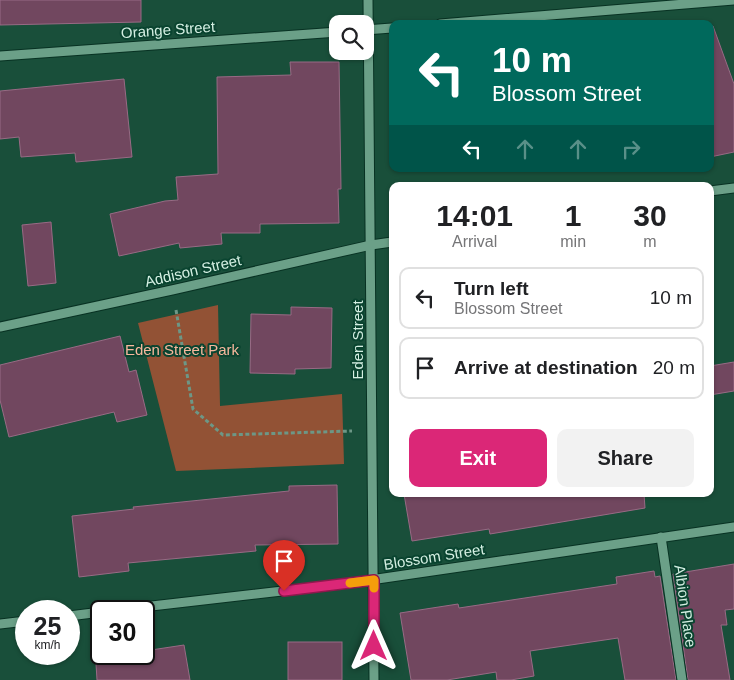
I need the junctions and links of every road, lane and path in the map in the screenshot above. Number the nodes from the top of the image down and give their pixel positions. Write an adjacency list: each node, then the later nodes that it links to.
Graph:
1 (368, 0): 3 (street, Eden Street)
2 (734, 0): 4 (street)
3 (368, 15)
4 (489, 20)
5 (389, 28): 6 (street)
6 (374, 29)
7 (329, 33): 8 (street, Orange Street)
8 (0, 56)
9 (368, 60): 13 (street, Eden Street)
10 (734, 188): 11 (street)
11 (714, 190)
12 (389, 242): 13 (street, Addison Street)
13 (371, 245): 14 (street, Addison Street); 16 (street, Eden Street)
14 (172, 290): 15 (street, Addison Street); 16 (path)
15 (0, 327)
16 (372, 430): 19 (street, Eden Street)
17 (734, 527): 18 (street, Blossom Street)
18 (661, 536): 19 (street, Blossom Street); 24 (street, Albion Place)
19 (374, 580): 20 (street, Blossom Street); 23 (street, Eden Street)
20 (155, 606)
21 (15, 622): 22 (street)
22 (0, 624)
23 (374, 680)
24 (682, 680)

